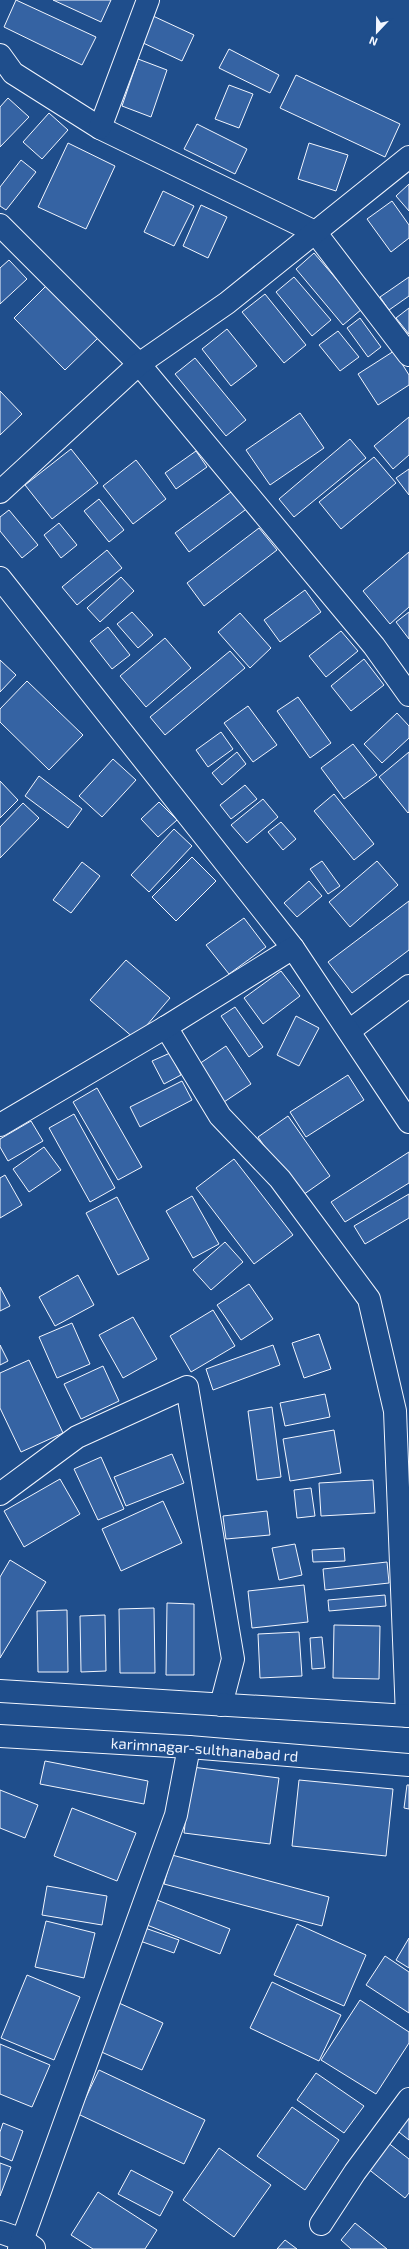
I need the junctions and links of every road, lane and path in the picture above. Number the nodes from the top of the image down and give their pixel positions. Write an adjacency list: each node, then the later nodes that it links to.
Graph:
1 (148, 0): 3 (main road)
2 (0, 55): 3 (main road)
3 (100, 128): 6 (main road)
4 (409, 157): 6 (main road)
5 (0, 225): 8 (main road)
6 (315, 232): 7 (main road); 8 (main road)
7 (409, 355)
8 (139, 364): 9 (main road); 11 (main road)
9 (0, 492)
10 (0, 578): 12 (main road)
11 (409, 695)
12 (294, 948): 14 (main road); 15 (main road)
13 (409, 986): 15 (main road)
14 (166, 1027): 17 (main road); 21 (main road)
15 (349, 1031): 16 (main road)
16 (409, 1122)
17 (0, 1125)
18 (0, 1494): 20 (main road)
19 (0, 1691): 20 (main road)
20 (221, 1705): 21 (main road)
21 (408, 1716)
22 (0, 1736): 23 (main road, karimnagar-sulthanabad rd)
23 (189, 1747): 24 (main road, karimnagar-sulthanabad rd); 28 (main road)
24 (409, 1765)
25 (409, 2099): 26 (main road)
26 (321, 2224)
27 (0, 2232): 28 (main road)
28 (25, 2246)

